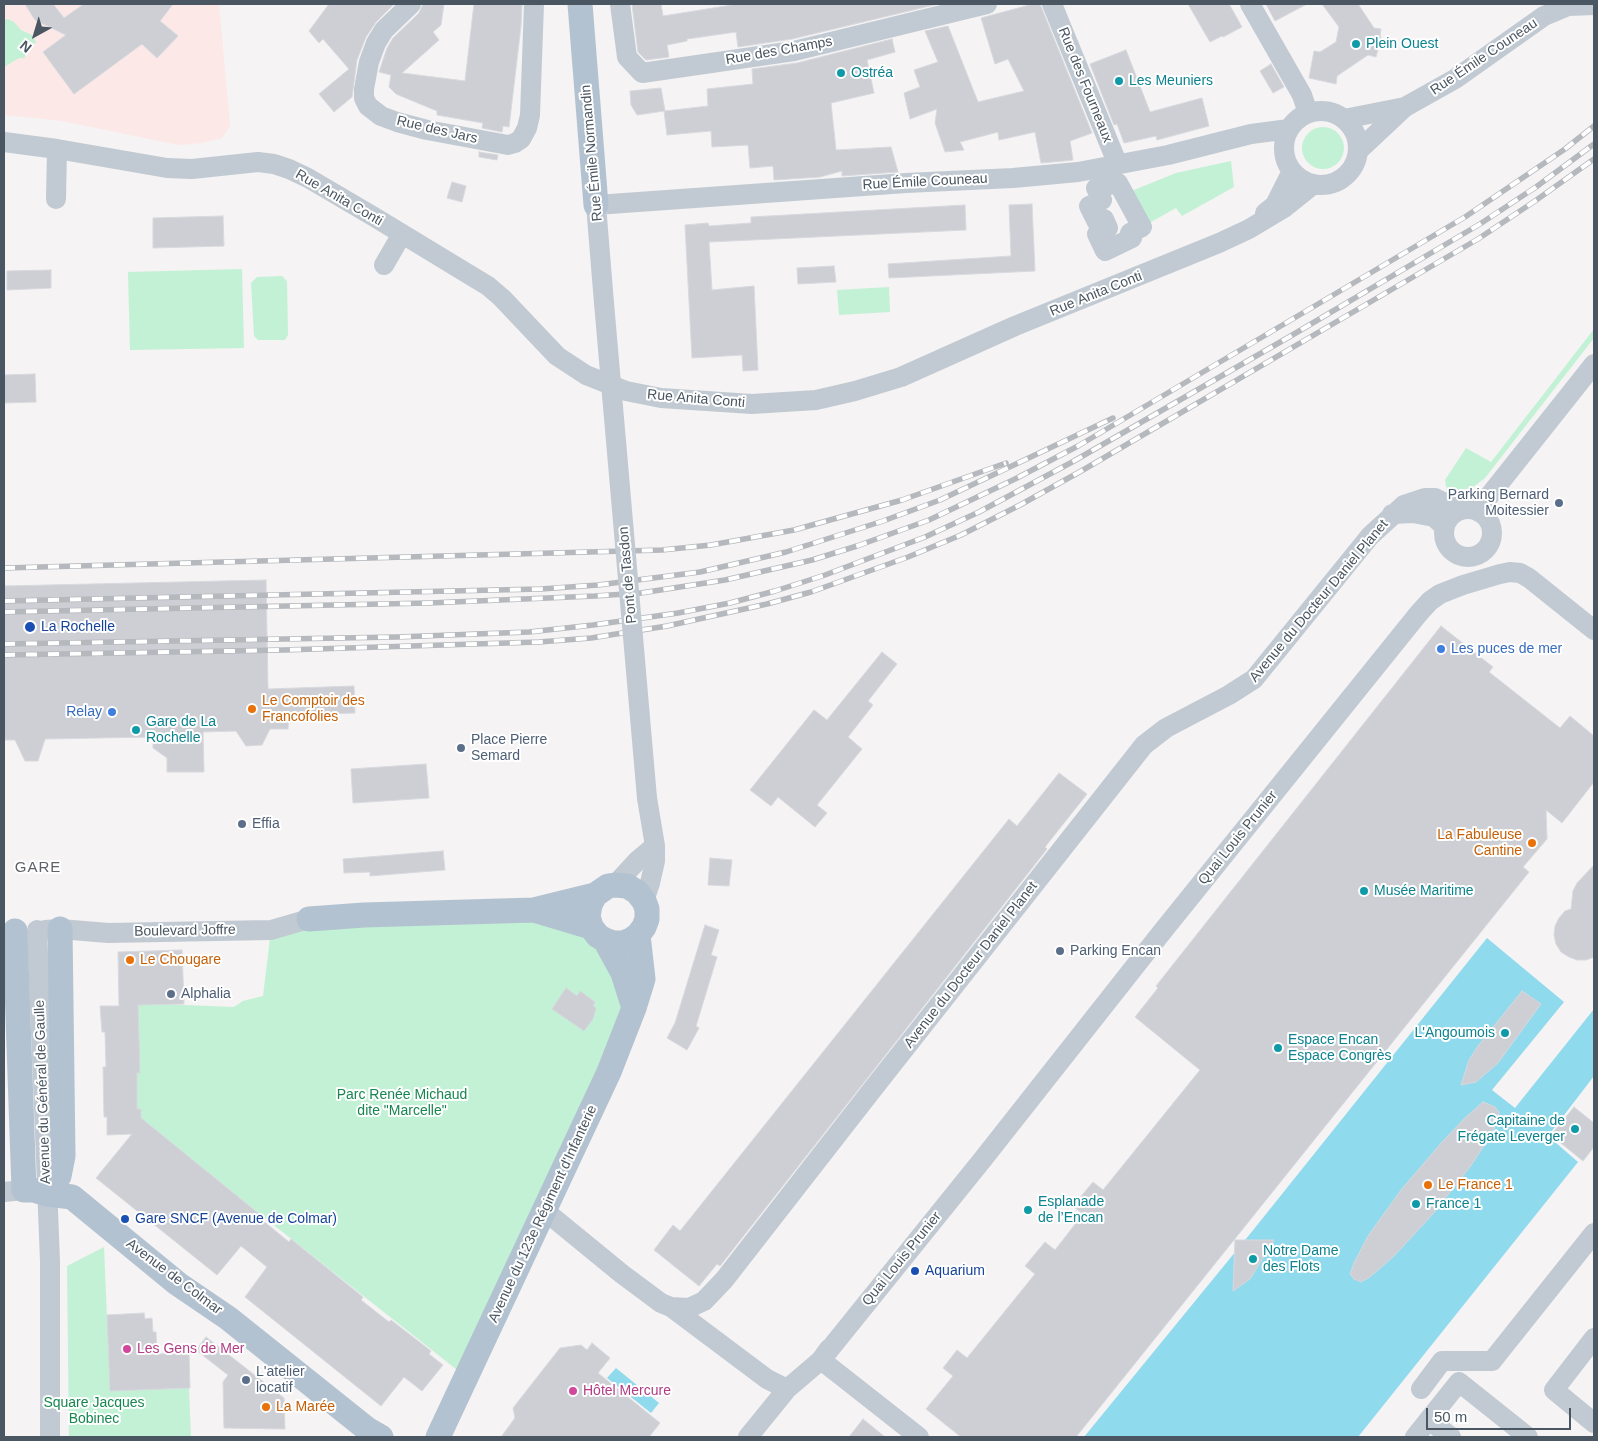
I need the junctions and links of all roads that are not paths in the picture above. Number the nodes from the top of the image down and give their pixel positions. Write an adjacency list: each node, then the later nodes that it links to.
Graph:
1 (411, 4): 2 (street, Rue des Jars)
2 (534, 4)
3 (580, 4): 23 (main road, Rue Émile Normandin)
4 (620, 4): 5 (street, Rue des Champs)
5 (987, 4)
6 (1052, 4): 19 (street, Rue des Fourneaux)
7 (1250, 4): 11 (street)
8 (1567, 5): 9 (street, Rue Émile Couneau); 10 (street, Rue Émile Couneau)
9 (1594, 5)
10 (1405, 107): 12 (street, Rue Émile Couneau); 17 (street, Rue Émile Couneau)
11 (1308, 113): 12 (street); 13 (street)
12 (1344, 119): 17 (street)
13 (1289, 129): 14 (street, Rue Émile Couneau); 18 (street)
14 (1251, 134): 18 (street); 19 (street, Rue Émile Couneau)
15 (4, 142): 16 (street, Rue Anita Conti)
16 (57, 149): 22 (street); 25 (street, Rue Anita Conti)
17 (1358, 151): 21 (street)
18 (1284, 152): 20 (street)
19 (1118, 165): 23 (street, Rue Émile Couneau)
20 (1292, 171): 21 (street); 24 (street, Rue Anita Conti)
21 (1314, 184): 24 (street, Rue Anita Conti)
22 (56, 199)
23 (596, 204): 27 (street, Rue Émile Normandin)
24 (1249, 229): 25 (street, Rue Anita Conti)
25 (402, 234): 26 (street)
26 (384, 265)
27 (604, 303): 35 (street, Pont de Tasdon, bridge)
28 (1594, 364): 29 (street)
29 (1469, 511): 30 (street, Avenue du Docteur Daniel Planet); 31 (street); 32 (street)
30 (1392, 514): 31 (street, Avenue du Docteur Daniel Planet); 47 (street, Avenue du Docteur Daniel Planet)
31 (1445, 527): 32 (street)
32 (1477, 554): 33 (street)
33 (1500, 574): 34 (street, Quai Louis Prunier); 49 (street, Quai Louis Prunier)
34 (1594, 630)
35 (655, 846): 36 (street); 37 (street)
36 (605, 890): 37 (main road); 38 (main road, Boulevard Joffre); 41 (main road)
37 (644, 901): 42 (main road)
38 (534, 910): 39 (main road, Boulevard Joffre); 41 (main road, Boulevard Joffre)
39 (309, 919): 40 (street, Boulevard Joffre)
40 (24, 931): 44 (main road, Avenue du Général de Gaulle); 44 (main road, Avenue du Général de Gaulle)
41 (598, 934): 42 (main road, Boulevard Joffre); 43 (main road)
42 (638, 934): 43 (main road, Avenue du 123e Régiment d'Infanterie)
43 (634, 1008): 45 (main road, Avenue du 123e Régiment d'Infanterie)
44 (25, 1192): 50 (main road, Avenue de Colmar); 56 (street)
45 (545, 1211): 47 (street, Avenue du Docteur Daniel Planet); 55 (main road, Avenue du 123e Régiment d'Infanterie)
46 (1594, 1233): 52 (street)
47 (672, 1307): 51 (street)
48 (1594, 1338): 54 (street)
49 (821, 1360): 51 (street, Quai Louis Prunier); 61 (street)
50 (295, 1372): 57 (main road, Avenue de Colmar); 58 (main road, Avenue de Colmar)
51 (787, 1388): 60 (street, Quai Louis Prunier)
52 (1420, 1388)
53 (1429, 1420): 62 (street); 63 (street); 64 (street)
54 (1594, 1423)
55 (443, 1427): 59 (main road, Avenue du 123e Régiment d'Infanterie)
56 (50, 1437)
57 (358, 1437)
58 (381, 1437)
59 (420, 1437)
60 (748, 1437)
61 (919, 1437)
62 (1415, 1437)
63 (1451, 1437)
64 (1528, 1437)

